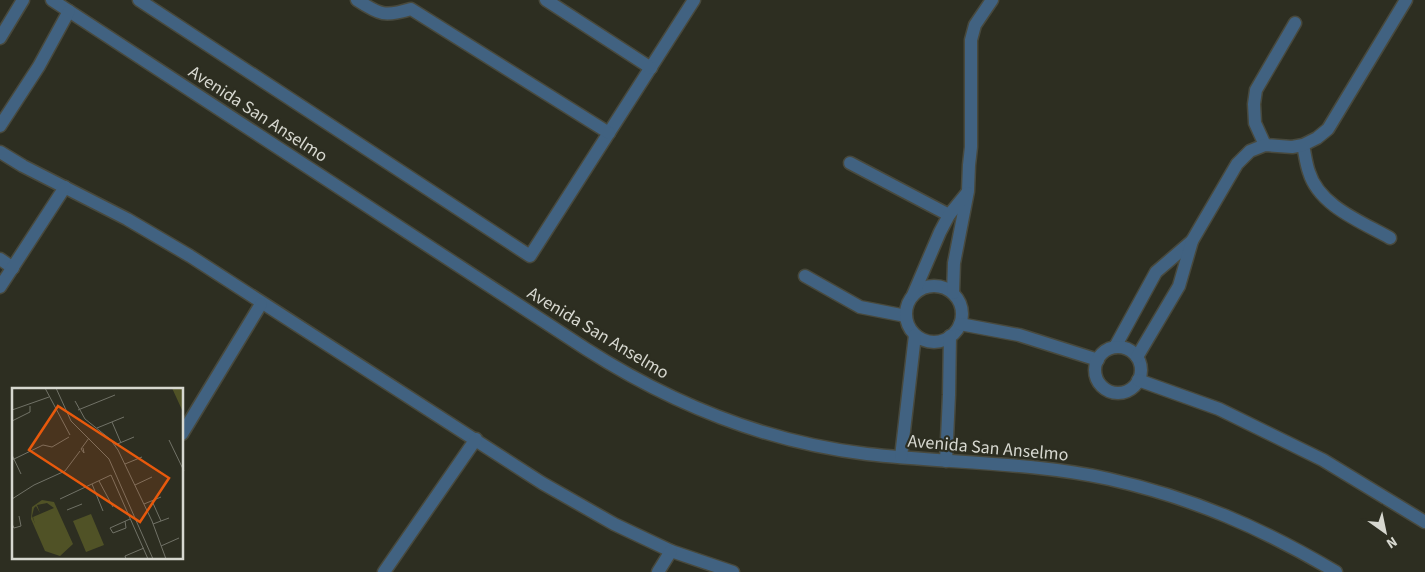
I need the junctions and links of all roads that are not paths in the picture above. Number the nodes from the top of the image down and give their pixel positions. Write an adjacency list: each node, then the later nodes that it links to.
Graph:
1 (23, 0): 12 (street)
2 (52, 0): 10 (street, Avenida San Anselmo)
3 (139, 0): 15 (street)
4 (357, 0): 9 (street)
5 (546, 0): 13 (street)
6 (694, 0): 13 (street)
7 (992, 0): 21 (street)
8 (1406, 0): 17 (street)
9 (410, 4): 15 (street)
10 (69, 11): 14 (street); 42 (street, Avenida San Anselmo)
11 (1295, 23): 16 (street)
12 (0, 38)
13 (651, 68): 15 (street)
14 (0, 126)
15 (609, 133)
16 (1265, 145): 17 (street); 24 (street)
17 (1303, 145): 23 (street)
18 (0, 152): 20 (street)
19 (850, 163): 22 (street)
20 (65, 187): 26 (street); 31 (street)
21 (968, 191): 22 (street); 29 (street)
22 (949, 215): 30 (street)
23 (1390, 238)
24 (1192, 241): 36 (street); 37 (street)
25 (0, 259): 26 (street)
26 (13, 268): 28 (street)
27 (805, 276): 32 (street)
28 (0, 288)
29 (953, 293): 30 (street); 33 (street)
30 (913, 295): 32 (street)
31 (261, 304): 40 (street); 41 (street)
32 (906, 316): 34 (street)
33 (960, 324): 35 (street); 38 (street)
34 (915, 335): 35 (street); 42 (street)
35 (950, 336): 43 (street)
36 (1115, 347): 37 (street); 38 (street)
37 (1137, 357): 39 (street)
38 (1098, 360): 39 (street)
39 (1138, 380): 44 (street)
40 (184, 431)
41 (476, 439): 45 (street); 46 (street)
42 (901, 457): 43 (street, Avenida San Anselmo)
43 (946, 462): 49 (street, Avenida San Anselmo)
44 (1425, 522)
45 (671, 551): 47 (street); 48 (street)
46 (384, 572)
47 (658, 572)
48 (733, 572)
49 (1336, 572)

